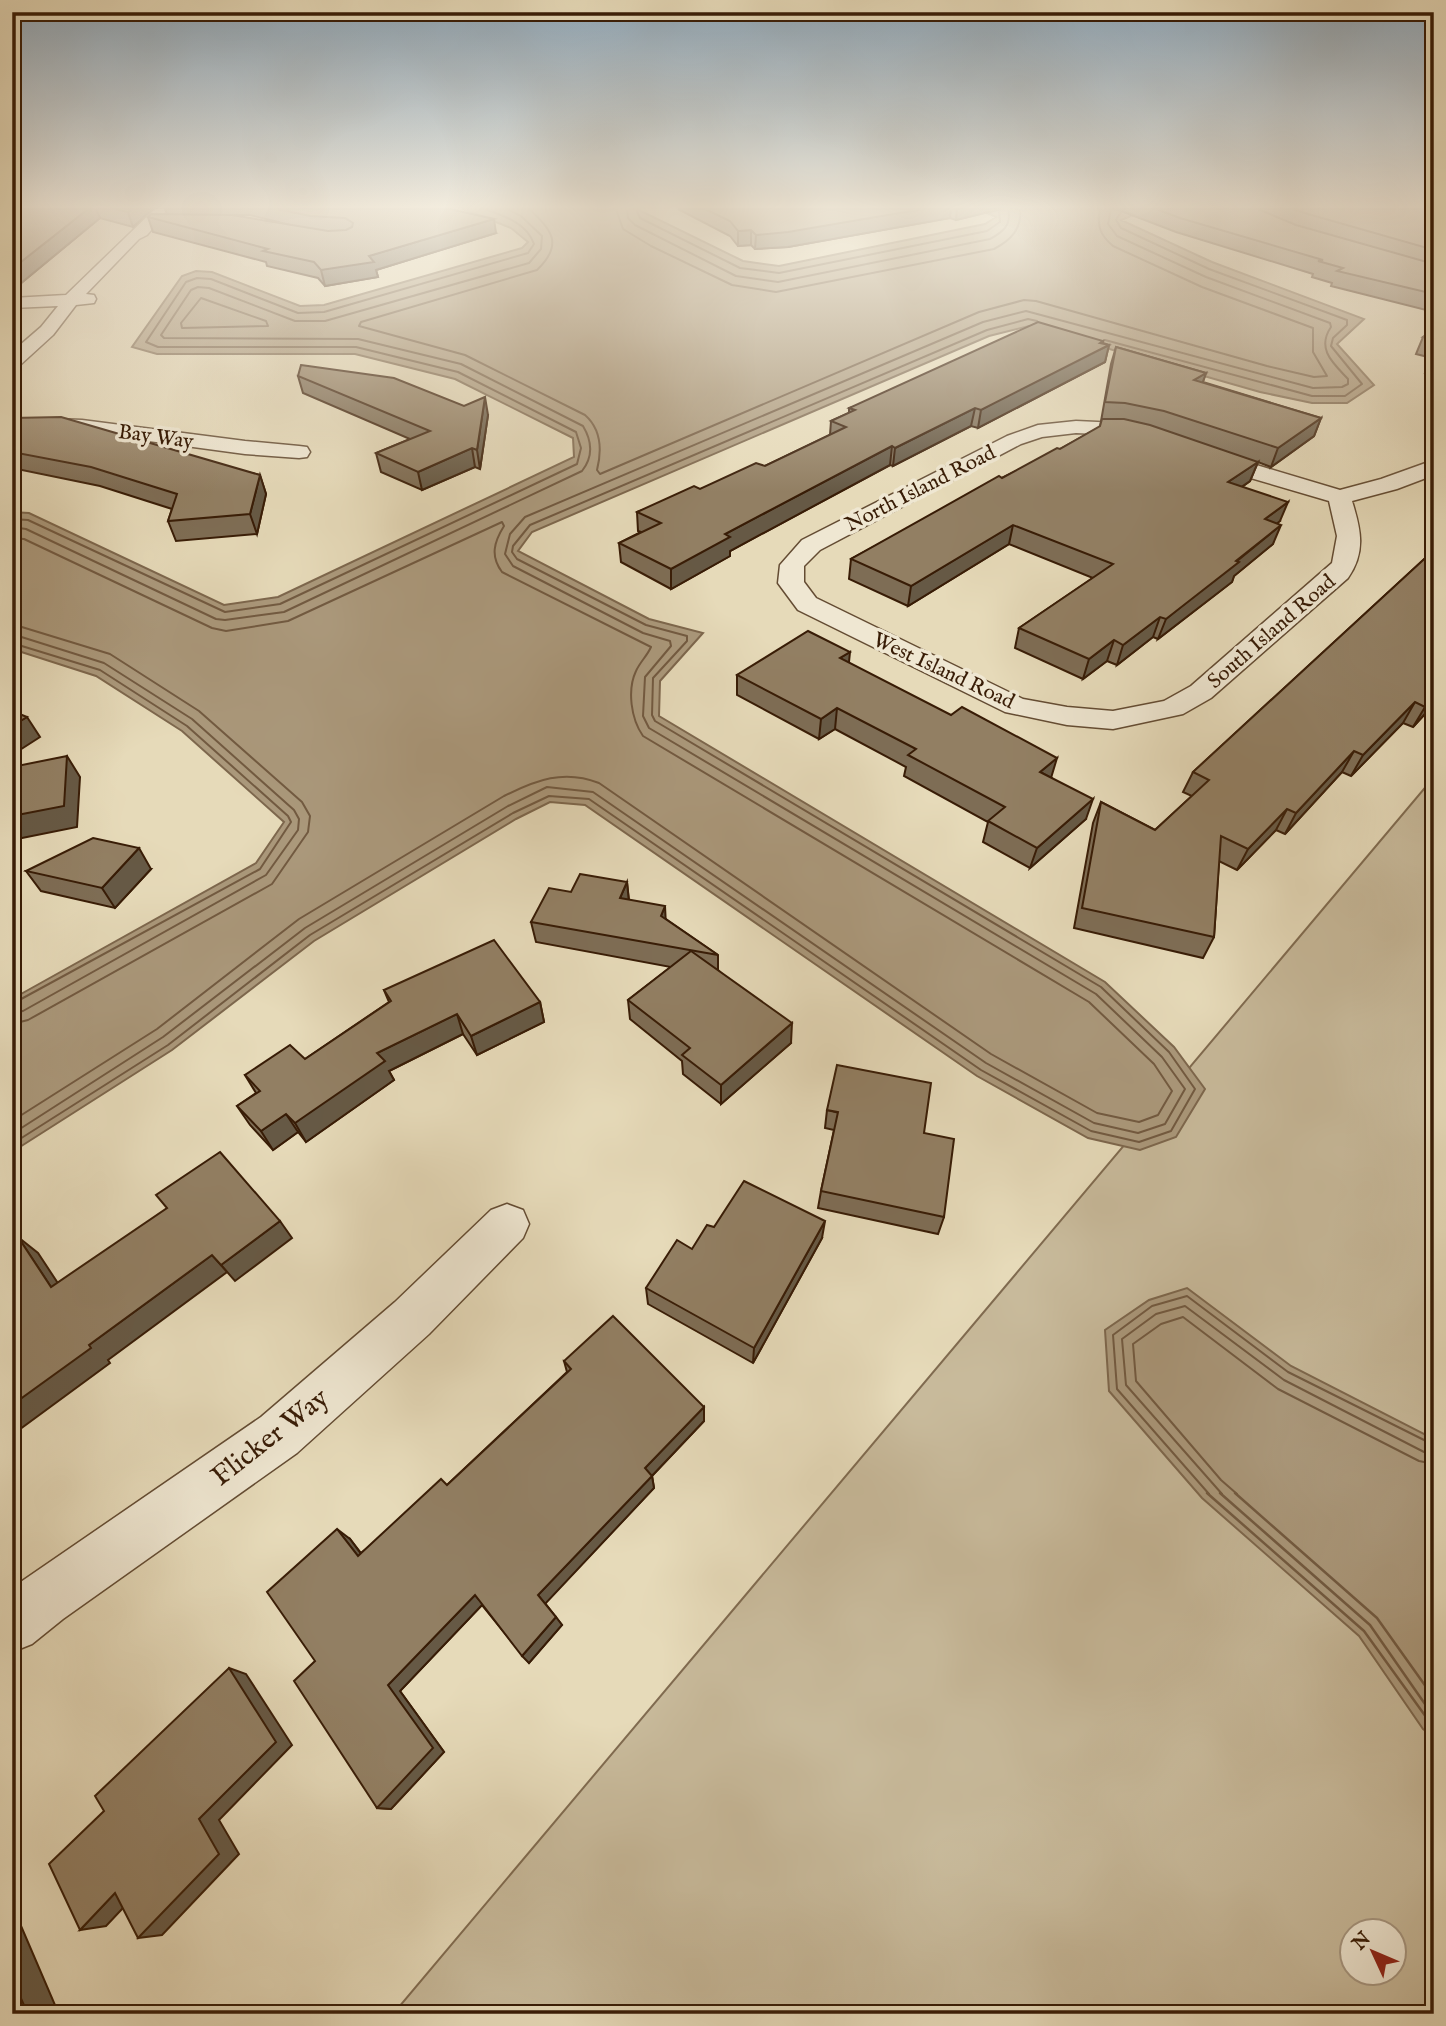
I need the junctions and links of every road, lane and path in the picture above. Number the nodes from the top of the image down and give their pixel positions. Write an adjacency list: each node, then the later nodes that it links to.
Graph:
1 (42, 304): 2 (street)
2 (67, 304): 4 (street); 5 (street); 6 (street)
3 (92, 304): 5 (street)
4 (12, 311)
5 (85, 312): 6 (street)
6 (17, 369)
7 (12, 428): 8 (street, Bay Way)
8 (299, 452)
9 (1434, 467): 10 (street)
10 (1339, 497): 11 (street, North Island Road); 12 (street, South Island Road)
11 (791, 583): 12 (street, West Island Road)
12 (1113, 720)
13 (507, 1224): 14 (street, Flicker Way)
14 (12, 1624)

